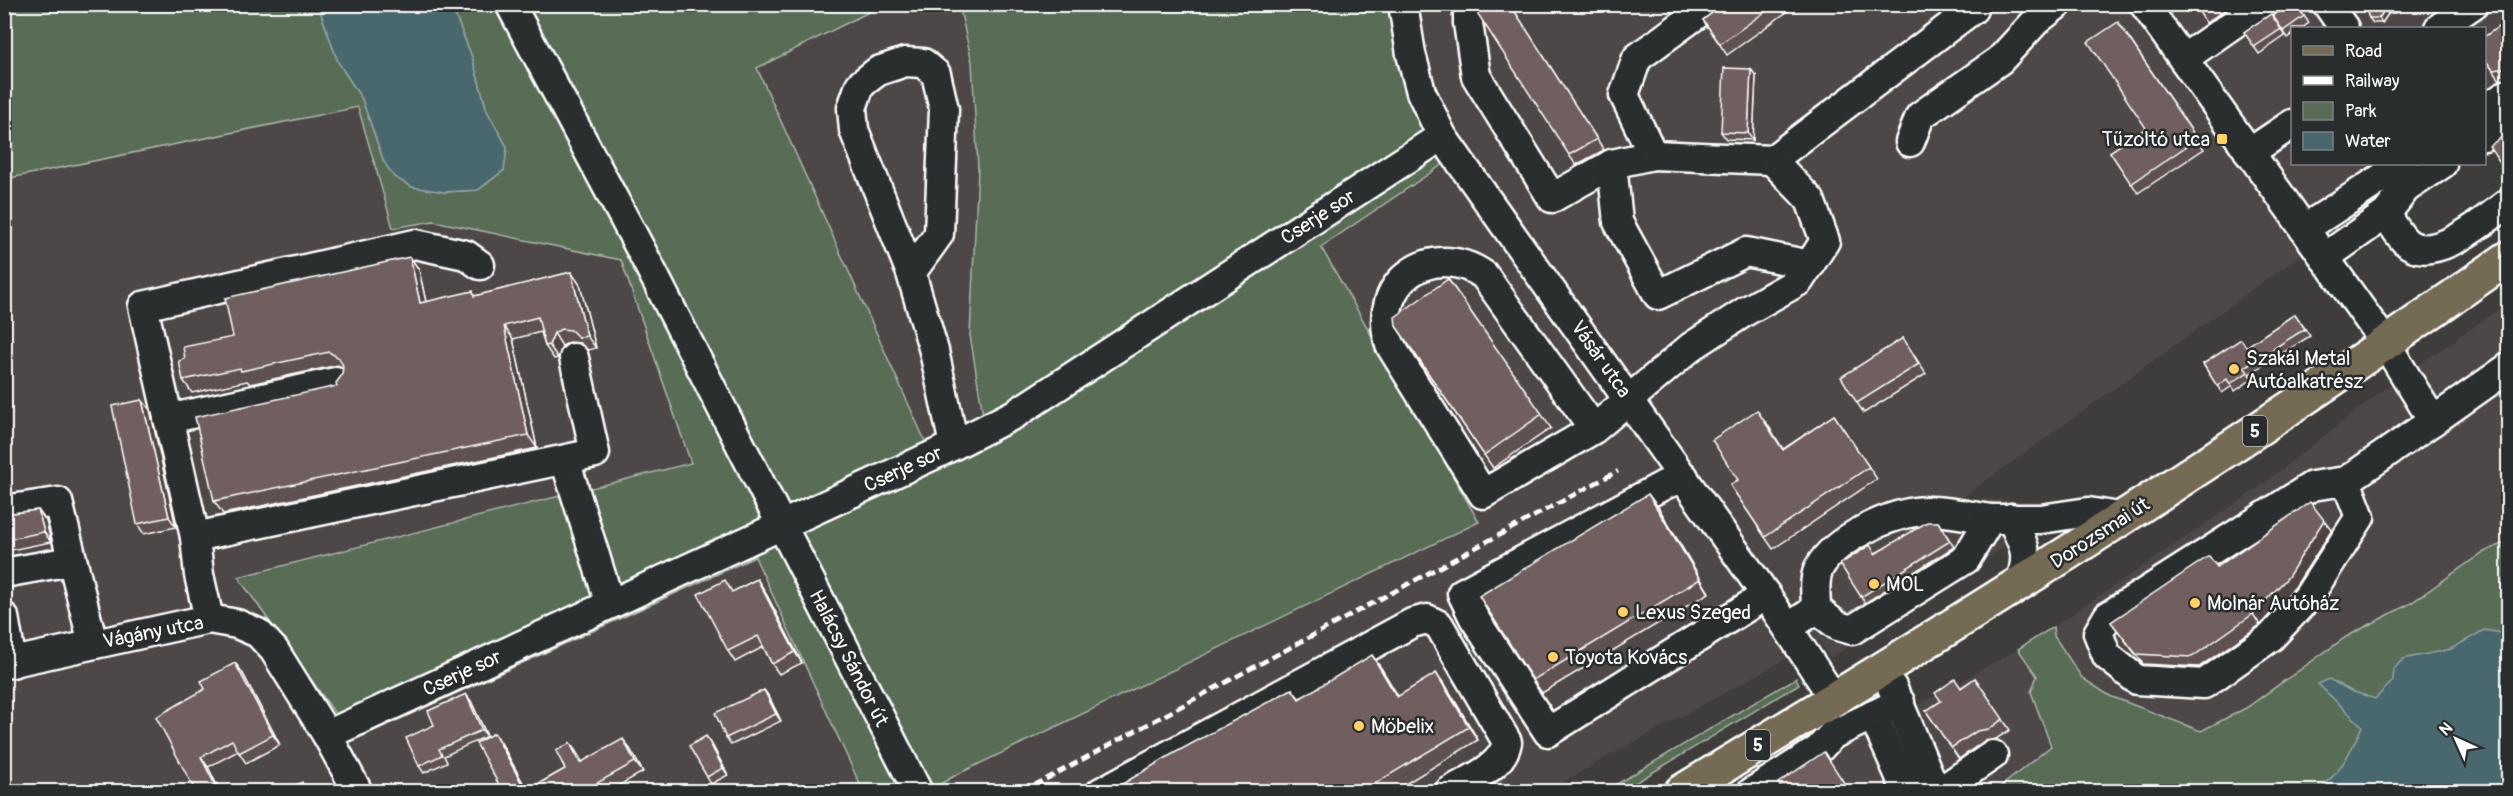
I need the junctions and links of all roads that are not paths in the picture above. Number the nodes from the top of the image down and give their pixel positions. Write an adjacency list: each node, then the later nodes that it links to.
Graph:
1 (510, 4): 50 (street, Halácsy Sándor út)
2 (1403, 4): 19 (street, Vásár utca)
3 (1468, 4): 24 (street)
4 (1711, 4): 22 (street)
5 (1970, 4): 23 (street)
6 (2058, 4): 20 (street)
7 (2144, 4): 13 (street)
8 (2262, 4): 13 (street)
9 (2327, 4): 11 (street)
10 (2474, 4): 12 (street)
11 (2343, 27)
12 (2440, 27)
13 (2182, 59): 21 (street)
14 (2508, 94): 15 (street)
15 (2486, 109)
16 (2508, 120): 18 (street)
17 (2291, 125): 21 (street)
18 (2486, 135)
19 (1442, 136): 39 (street, Vásár utca); 43 (street, Cserje sor)
20 (1910, 142)
21 (2249, 153): 29 (street)
22 (1653, 155): 23 (street); 24 (street)
23 (1772, 160): 33 (street)
24 (1612, 164): 33 (street)
25 (2401, 165): 29 (street)
26 (2440, 165): 28 (street)
27 (2508, 203): 28 (street)
28 (2386, 214): 30 (street)
29 (2304, 229): 30 (street)
30 (2324, 258): 35 (street)
31 (2508, 258): 35 (main road, Dorozsmai út / 5)
32 (480, 265): 40 (street)
33 (1810, 265): 39 (street)
34 (911, 273): 34 (street); 43 (street)
35 (2386, 344): 41 (street); 48 (main road, Dorozsmai út / 5)
36 (574, 358): 44 (street)
37 (2508, 368): 41 (street)
38 (336, 382): 40 (street)
39 (1630, 400): 42 (street); 45 (street, Vásár utca)
40 (168, 419): 51 (street)
41 (2433, 420): 46 (street)
42 (1594, 429): 42 (street)
43 (954, 445): 50 (street, Cserje sor)
44 (565, 460): 51 (street); 56 (street)
45 (1684, 477): 55 (street, Vásár utca); 55 (street)
46 (2346, 481): 46 (street)
47 (4, 510): 52 (street)
48 (2125, 518): 49 (street); 54 (main road, Dorozsmai út / 5)
49 (2000, 519): 54 (street); 57 (street); 57 (street)
50 (781, 525): 56 (street, Cserje sor); 71 (street, Halácsy Sándor út)
51 (195, 537): 59 (street)
52 (71, 561): 53 (street); 61 (street)
53 (4, 573)
54 (2019, 584): 63 (main road, Dorozsmai út / 5)
55 (1766, 595): 60 (street, Vásár utca)
56 (610, 604): 67 (street, Cserje sor)
57 (1816, 609): 60 (street)
58 (4, 617): 62 (street)
59 (209, 619): 61 (street, Vágány utca); 67 (street, Vágány utca)
60 (1788, 628): 64 (street, Vásár utca)
61 (93, 644): 62 (street, Vágány utca)
62 (8, 663)
63 (1883, 669): 64 (main road, Dorozsmai út / 5); 65 (street)
64 (1834, 699): 74 (main road, Dorozsmai út / 5)
65 (1900, 702): 66 (street); 76 (street)
66 (1872, 715): 69 (street); 75 (street)
67 (327, 735): 70 (street, Vágány utca)
68 (1992, 755): 76 (street)
69 (1755, 791)
70 (358, 792)
71 (918, 792)
72 (1101, 792): 73 (street)
73 (1449, 792)
74 (1681, 792)
75 (1907, 792)
76 (1937, 792)

